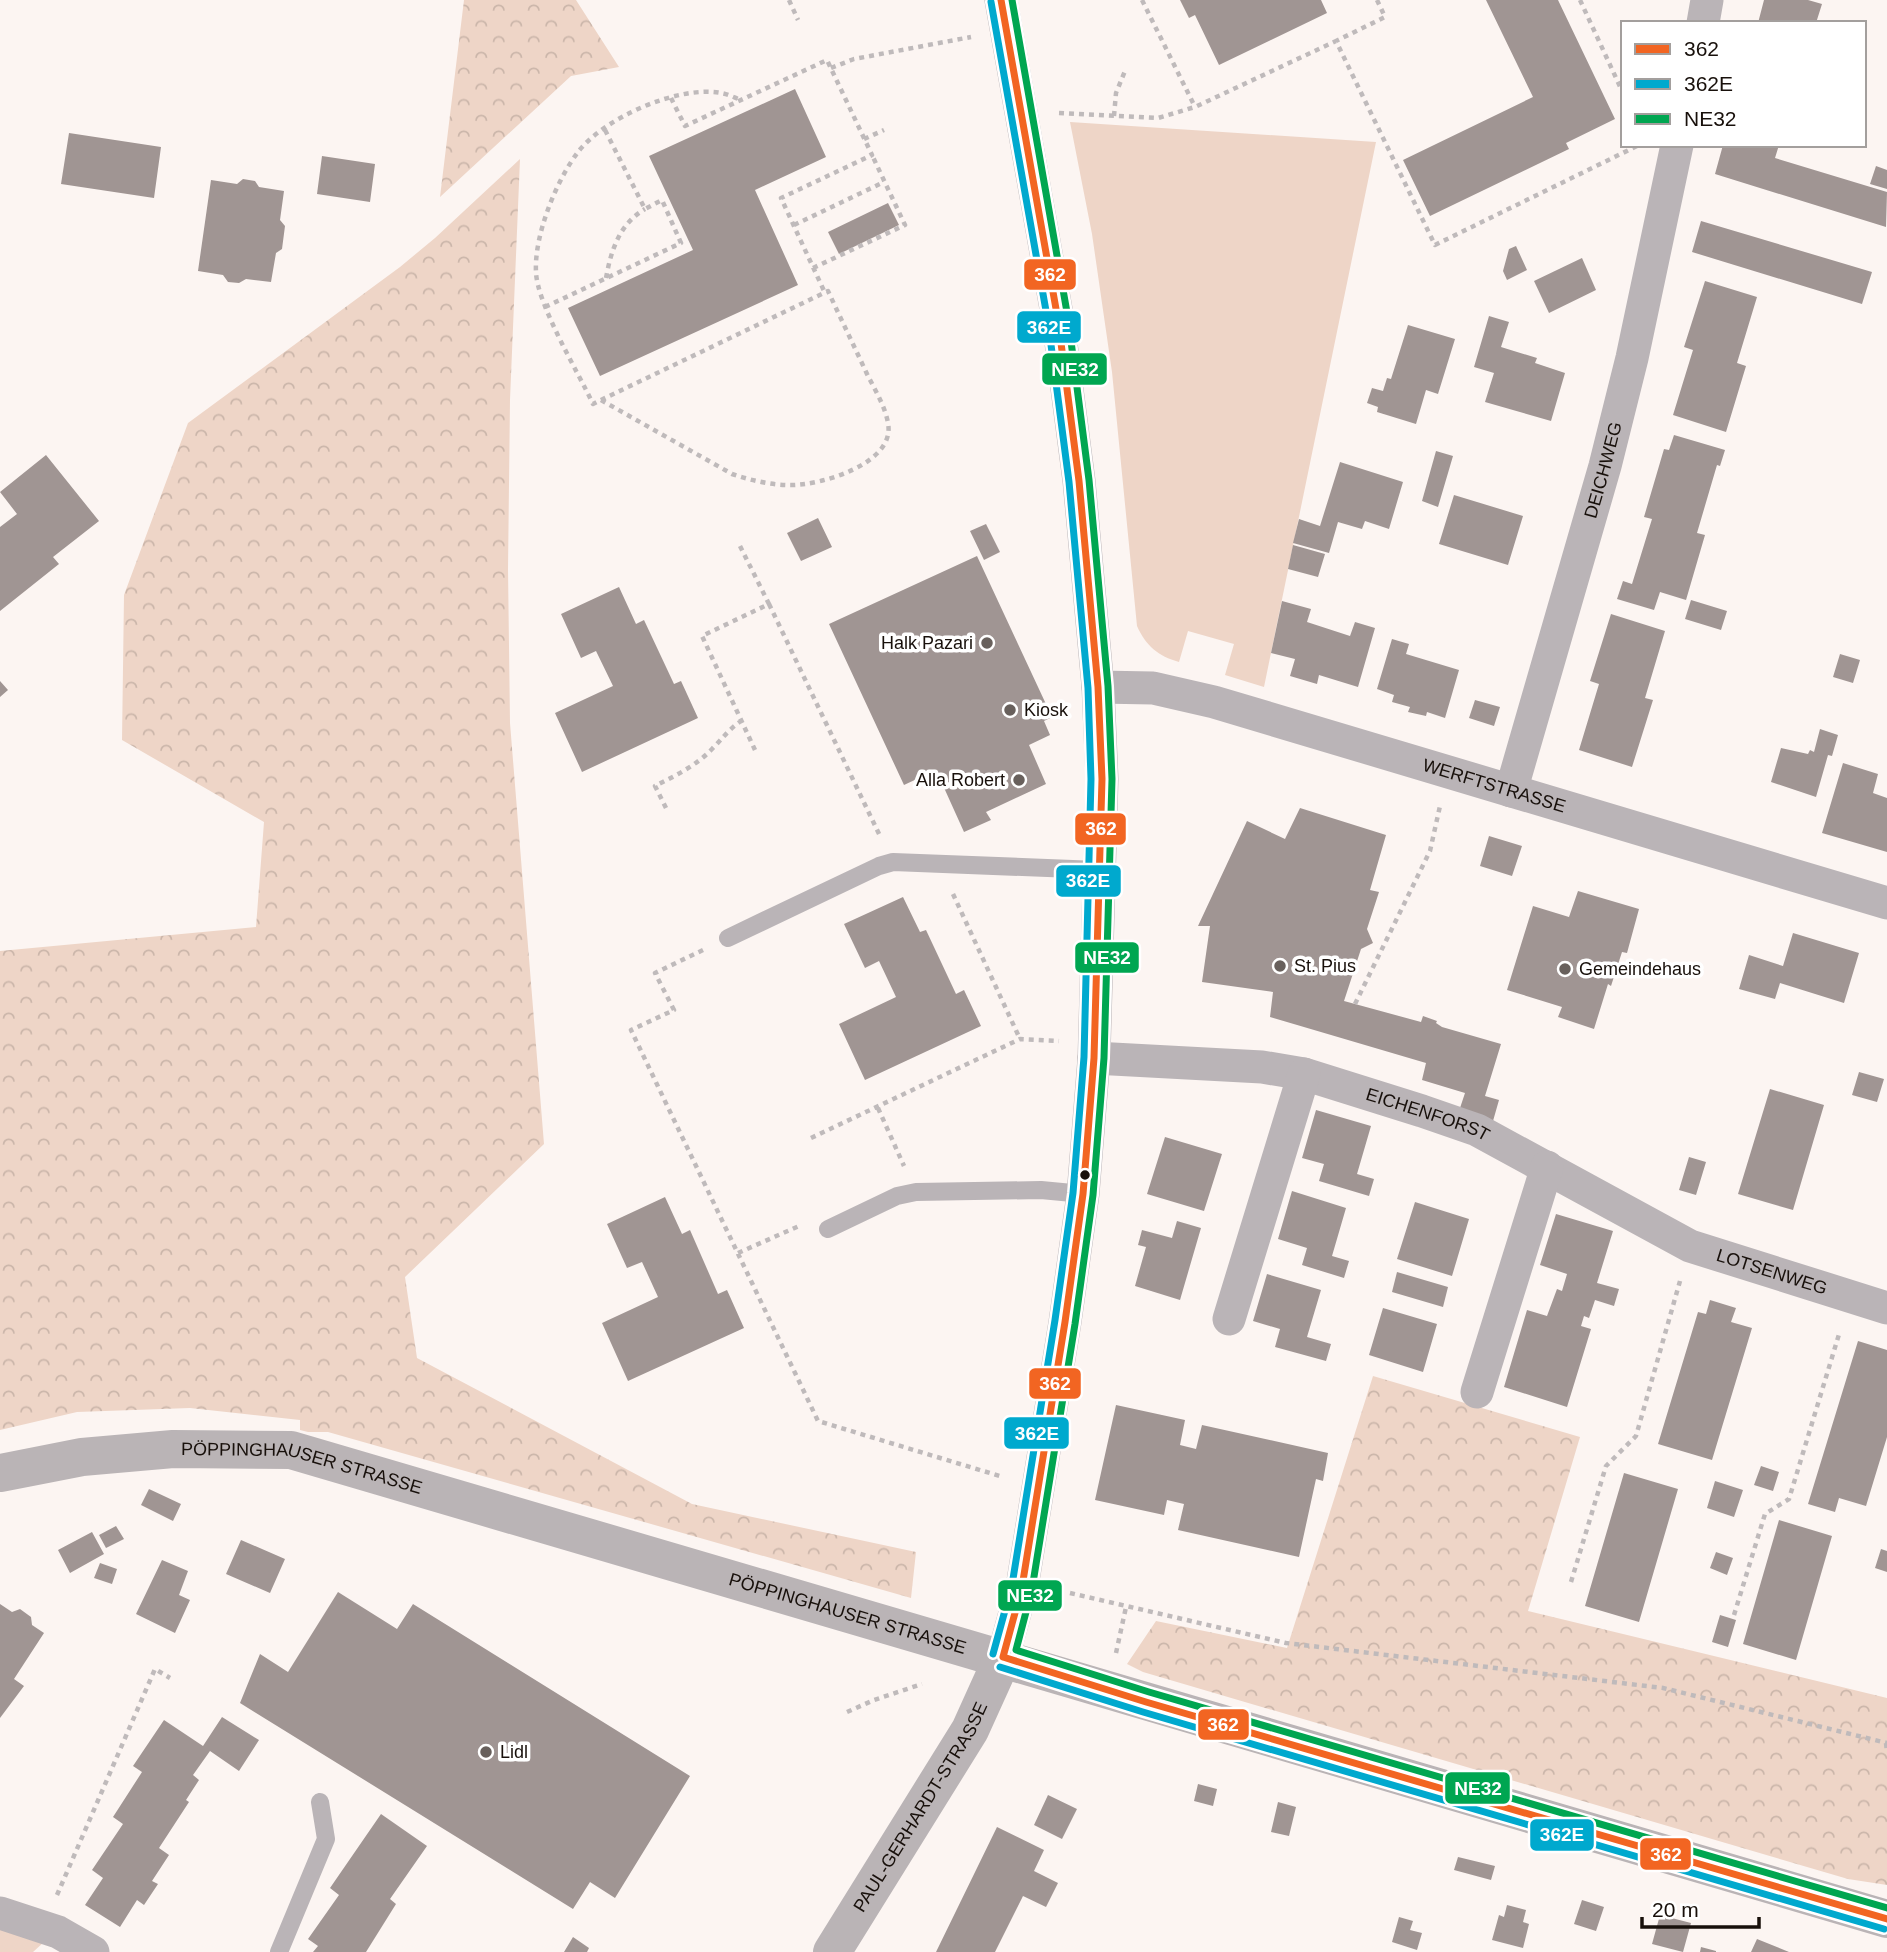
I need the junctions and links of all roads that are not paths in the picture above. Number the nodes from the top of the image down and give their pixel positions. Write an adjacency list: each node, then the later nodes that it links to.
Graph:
1 (1707, 0): 3 (street)
2 (1004, 15): 5 (street)
3 (1703, 21)
4 (1677, 147): 6 (street, DEICHWEG)
5 (1098, 687): 6 (street, WERFTSTRASSE); 7 (street)
6 (1511, 791): 8 (street, WERFTSTRASSE)
7 (1098, 870): 9 (lane); 10 (street)
8 (1887, 903)
9 (728, 938)
10 (1094, 1050): 11 (street, EICHENFORST); 13 (street)
11 (1304, 1074): 12 (street, EICHENFORST); 17 (street)
12 (1547, 1167): 15 (street, EICHENFORST); 18 (street)
13 (1083, 1194): 14 (lane); 20 (street)
14 (828, 1229)
15 (1657, 1230): 16 (street, LOTSENWEG)
16 (1887, 1308)
17 (1229, 1319)
18 (1476, 1392)
19 (0, 1473): 20 (main road, PÖPPINGHAUSER STRASSE)
20 (1003, 1657): 23 (main road, PÖPPINGHAUSER STRASSE); 26 (main road, PAUL-GERHARDT-STRASSE)
21 (320, 1802): 25 (lane)
22 (0, 1913): 24 (street)
23 (1887, 1919)
24 (93, 1952)
25 (279, 1952)
26 (832, 1952)

